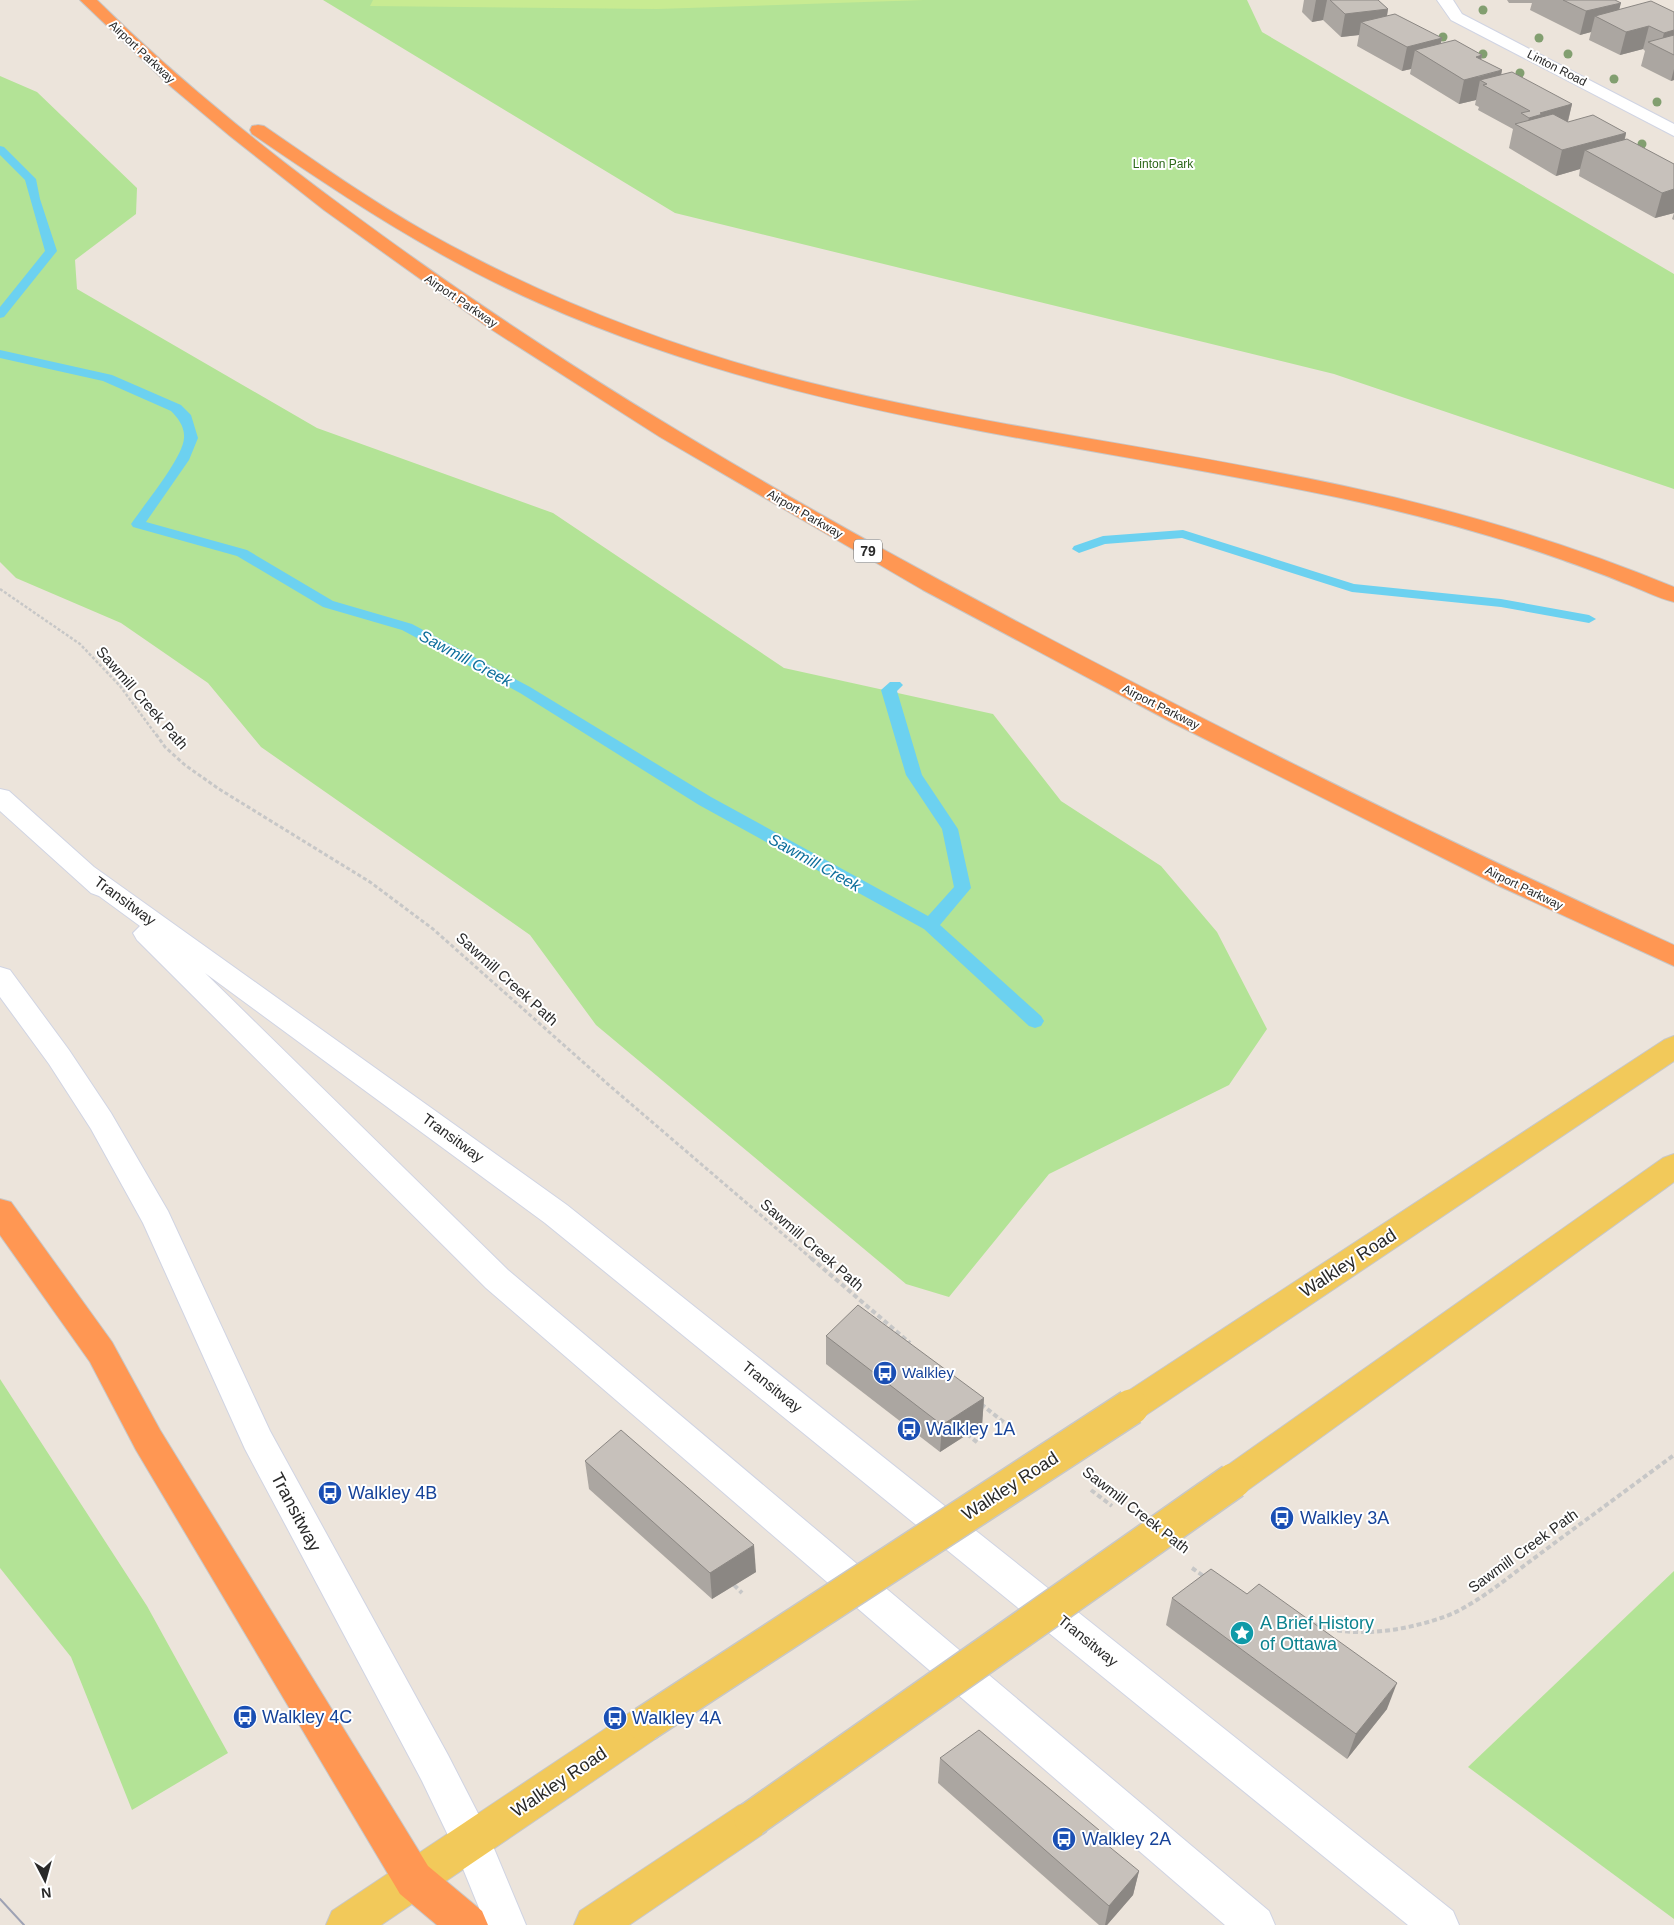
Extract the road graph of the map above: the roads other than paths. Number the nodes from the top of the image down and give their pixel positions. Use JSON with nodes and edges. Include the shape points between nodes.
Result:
{"nodes":[{"id":1,"x":88,"y":0,"type":"edge"},
{"id":2,"x":1445,"y":0,"type":"edge"},
{"id":3,"x":128,"y":40,"type":"junction"},
{"id":4,"x":1674,"y":131,"type":"edge"},
{"id":5,"x":1674,"y":595,"type":"edge"},
{"id":6,"x":0,"y":797,"type":"edge"},
{"id":7,"x":87,"y":874,"type":"junction"},
{"id":8,"x":1674,"y":956,"type":"edge"},
{"id":9,"x":0,"y":977,"type":"edge"},
{"id":10,"x":1674,"y":1047,"type":"edge"},
{"id":11,"x":1674,"y":1166,"type":"edge"},
{"id":12,"x":0,"y":1211,"type":"edge"},
{"id":13,"x":471,"y":1841,"type":"junction"},
{"id":14,"x":414,"y":1880,"type":"junction"},
{"id":15,"x":346,"y":1925,"type":"edge"},
{"id":16,"x":468,"y":1925,"type":"edge"},
{"id":17,"x":506,"y":1925,"type":"edge"},
{"id":18,"x":594,"y":1925,"type":"edge"},
{"id":19,"x":1255,"y":1925,"type":"edge"},
{"id":20,"x":1438,"y":1925,"type":"edge"}],
"edges":[{"from":1,"to":3,"type":"highway","name":"Airport Parkway","number":"79"},
{"from":2,"to":4,"type":"street","name":"Linton Road","via":[[1456,17]]},
{"from":3,"to":5,"type":"highway","via":[[422,238],[499,278],[586,316],[668,346],[765,378],[900,410],[1331,490],[1408,508],[1530,541]]},
{"from":3,"to":8,"type":"highway","name":"Airport Parkway","number":"79","via":[[283,171],[372,238],[544,356],[711,460],[885,561],[1150,701],[1540,897]]},
{"from":6,"to":7,"type":"street","name":"Transitway"},
{"from":7,"to":19,"type":"street","name":"Transitway","via":[[497,1279]]},
{"from":7,"to":20,"type":"street","name":"Transitway","via":[[556,1214]]},
{"from":9,"to":13,"type":"street","name":"Transitway","via":[[102,1121],[157,1220],[257,1440],[435,1768]]},
{"from":10,"to":13,"type":"main road","name":"Walkley Road","bridge":true},
{"from":11,"to":18,"type":"main road","bridge":true,"via":[[1233,1481]]},
{"from":12,"to":14,"type":"highway","via":[[101,1352],[153,1449]]},
{"from":13,"to":14,"type":"main road","name":"Walkley Road"},
{"from":13,"to":17,"type":"street","name":"Transitway"},
{"from":14,"to":15,"type":"main road","name":"Walkley Road"},
{"from":14,"to":16,"type":"highway"}]}
